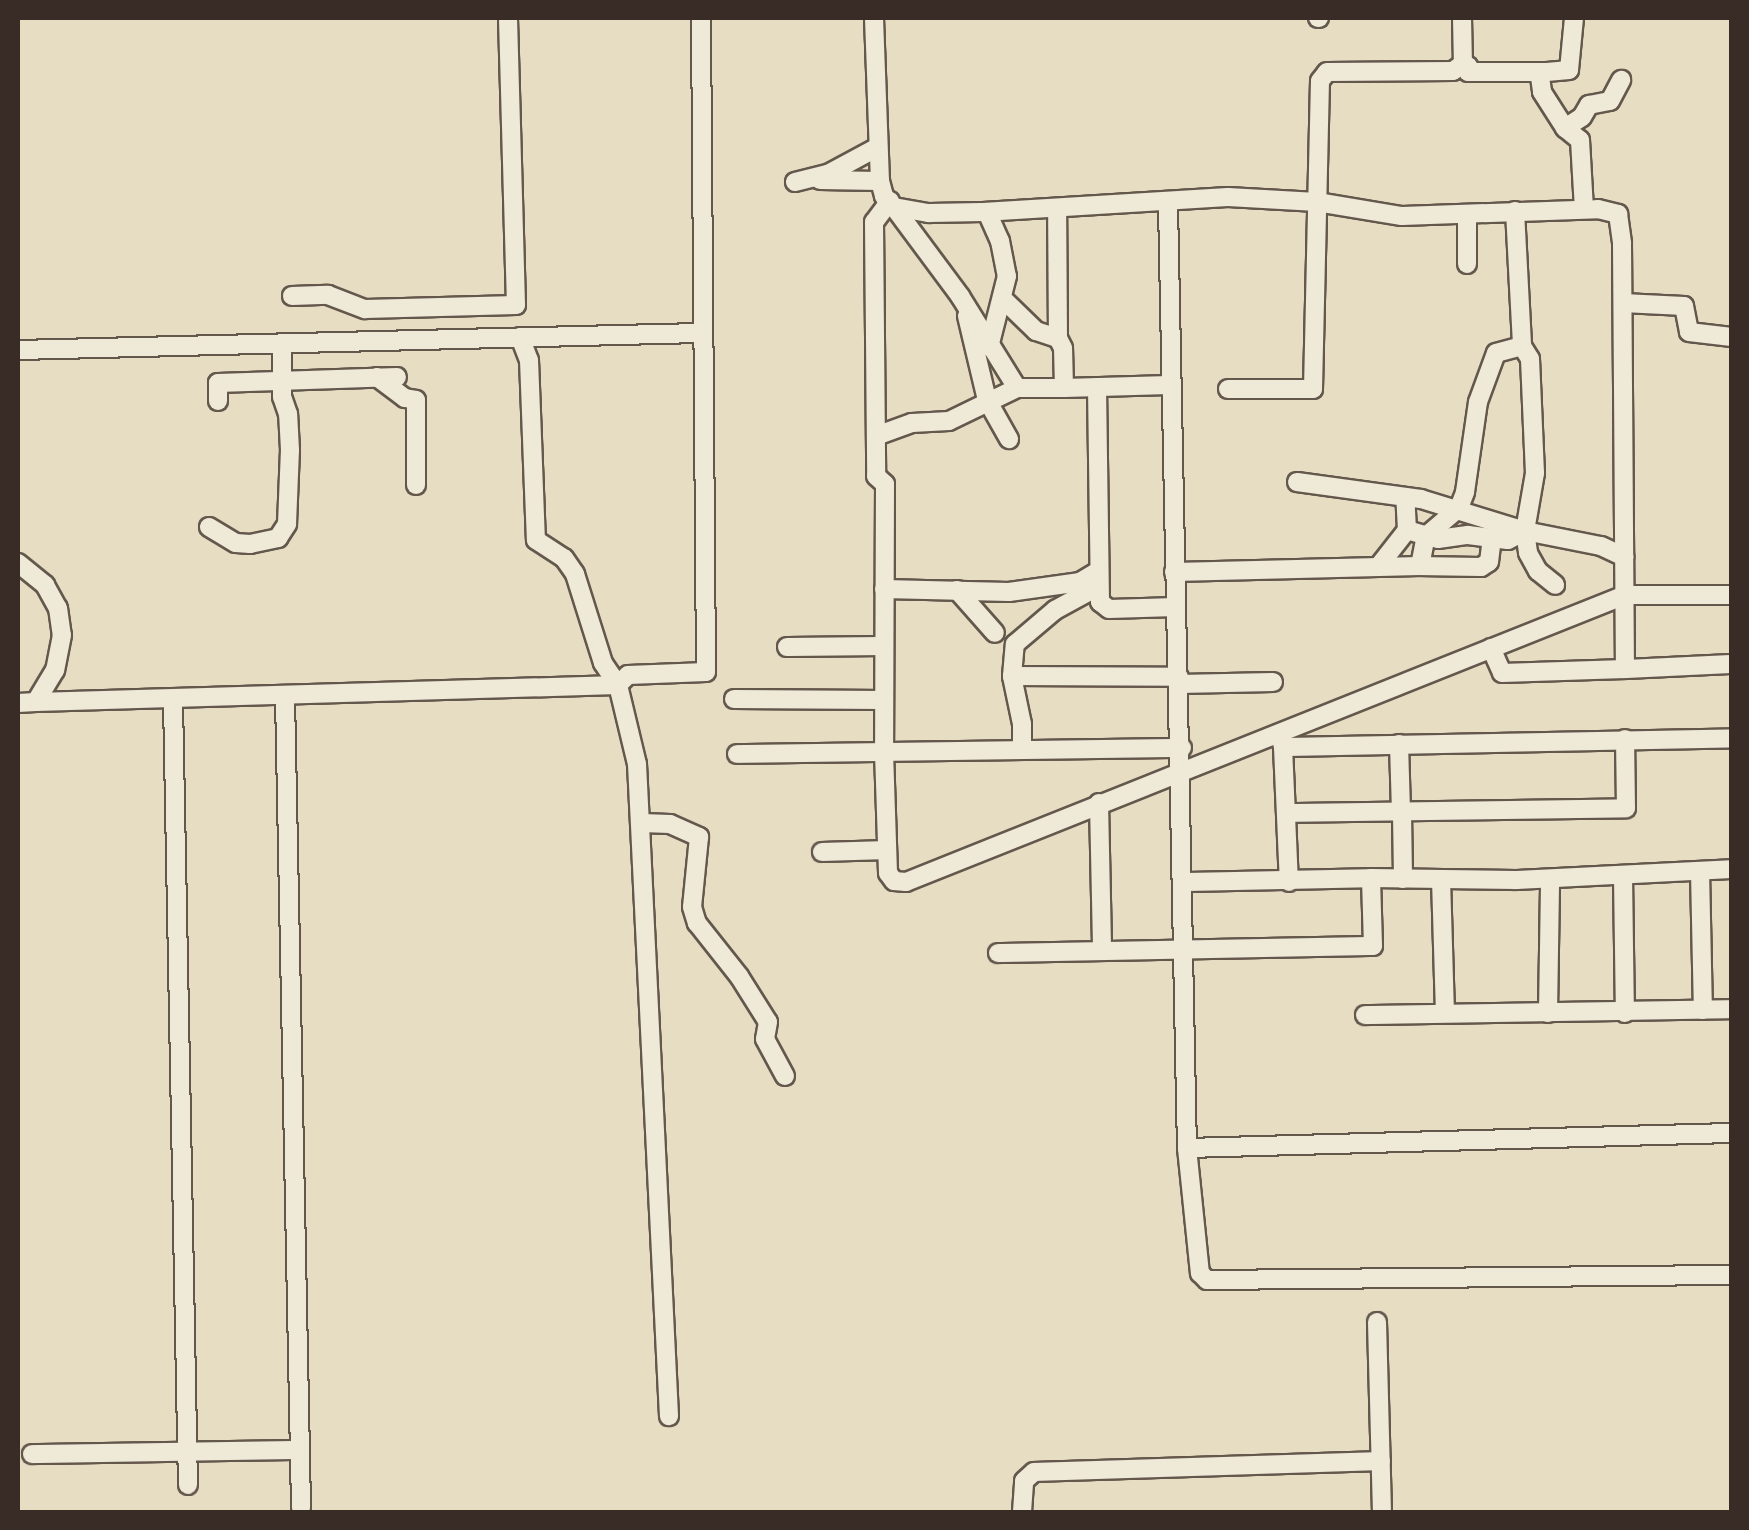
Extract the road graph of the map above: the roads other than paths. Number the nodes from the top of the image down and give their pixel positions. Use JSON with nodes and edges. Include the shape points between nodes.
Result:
{"nodes":[{"id":1,"x":508,"y":18,"type":"edge"},
{"id":2,"x":700,"y":18,"type":"edge"},
{"id":3,"x":874,"y":18,"type":"edge"},
{"id":4,"x":1462,"y":18,"type":"edge"},
{"id":5,"x":1574,"y":18,"type":"edge"},
{"id":6,"x":1463,"y":66,"type":"junction"},
{"id":7,"x":1544,"y":72,"type":"junction"},
{"id":8,"x":1621,"y":80,"type":"dead end"},
{"id":9,"x":1566,"y":128,"type":"junction"},
{"id":10,"x":878,"y":147,"type":"junction"},
{"id":11,"x":880,"y":181,"type":"junction"},
{"id":12,"x":892,"y":204,"type":"junction"},
{"id":13,"x":1168,"y":204,"type":"junction"},
{"id":14,"x":1057,"y":208,"type":"junction"},
{"id":15,"x":1584,"y":209,"type":"junction"},
{"id":16,"x":1514,"y":210,"type":"junction"},
{"id":17,"x":1316,"y":211,"type":"junction"},
{"id":18,"x":987,"y":212,"type":"junction"},
{"id":19,"x":1467,"y":214,"type":"junction"},
{"id":20,"x":909,"y":229,"type":"junction"},
{"id":21,"x":875,"y":242,"type":"junction"},
{"id":22,"x":1467,"y":264,"type":"dead end"},
{"id":23,"x":292,"y":296,"type":"dead end"},
{"id":24,"x":1003,"y":299,"type":"junction"},
{"id":25,"x":1623,"y":303,"type":"junction"},
{"id":26,"x":966,"y":305,"type":"junction"},
{"id":27,"x":700,"y":333,"type":"junction"},
{"id":28,"x":520,"y":337,"type":"junction"},
{"id":29,"x":1732,"y":337,"type":"edge"},
{"id":30,"x":1058,"y":338,"type":"junction"},
{"id":31,"x":282,"y":343,"type":"junction"},
{"id":32,"x":1522,"y":346,"type":"junction"},
{"id":33,"x":990,"y":347,"type":"junction"},
{"id":34,"x":18,"y":350,"type":"edge"},
{"id":35,"x":397,"y":377,"type":"dead end"},
{"id":36,"x":378,"y":378,"type":"junction"},
{"id":37,"x":282,"y":379,"type":"junction"},
{"id":38,"x":1169,"y":385,"type":"junction"},
{"id":39,"x":1097,"y":387,"type":"junction"},
{"id":40,"x":1017,"y":388,"type":"junction"},
{"id":41,"x":1064,"y":388,"type":"junction"},
{"id":42,"x":1228,"y":390,"type":"dead end"},
{"id":43,"x":987,"y":400,"type":"junction"},
{"id":44,"x":218,"y":401,"type":"dead end"},
{"id":45,"x":876,"y":436,"type":"junction"},
{"id":46,"x":1009,"y":438,"type":"dead end"},
{"id":47,"x":1297,"y":482,"type":"dead end"},
{"id":48,"x":416,"y":484,"type":"dead end"},
{"id":49,"x":1405,"y":496,"type":"junction"},
{"id":50,"x":1458,"y":508,"type":"junction"},
{"id":51,"x":209,"y":527,"type":"dead end"},
{"id":52,"x":1407,"y":530,"type":"junction"},
{"id":53,"x":1525,"y":532,"type":"junction"},
{"id":54,"x":1426,"y":536,"type":"junction"},
{"id":55,"x":1492,"y":538,"type":"junction"},
{"id":56,"x":1625,"y":556,"type":"junction"},
{"id":57,"x":18,"y":563,"type":"edge"},
{"id":58,"x":1417,"y":566,"type":"junction"},
{"id":59,"x":1378,"y":567,"type":"junction"},
{"id":60,"x":1174,"y":572,"type":"junction"},
{"id":61,"x":1098,"y":578,"type":"junction"},
{"id":62,"x":1555,"y":585,"type":"dead end"},
{"id":63,"x":884,"y":589,"type":"junction"},
{"id":64,"x":958,"y":590,"type":"junction"},
{"id":65,"x":1732,"y":594,"type":"edge"},
{"id":66,"x":1625,"y":596,"type":"junction"},
{"id":67,"x":1176,"y":607,"type":"junction"},
{"id":68,"x":995,"y":632,"type":"dead end"},
{"id":69,"x":788,"y":646,"type":"dead end"},
{"id":70,"x":884,"y":646,"type":"junction"},
{"id":71,"x":1491,"y":648,"type":"junction"},
{"id":72,"x":1732,"y":664,"type":"edge"},
{"id":73,"x":1625,"y":669,"type":"junction"},
{"id":74,"x":1012,"y":676,"type":"junction"},
{"id":75,"x":1179,"y":681,"type":"junction"},
{"id":76,"x":1273,"y":682,"type":"dead end"},
{"id":77,"x":618,"y":685,"type":"junction"},
{"id":78,"x":285,"y":696,"type":"junction"},
{"id":79,"x":734,"y":699,"type":"dead end"},
{"id":80,"x":172,"y":700,"type":"junction"},
{"id":81,"x":884,"y":700,"type":"junction"},
{"id":82,"x":27,"y":702,"type":"edge"},
{"id":83,"x":1732,"y":738,"type":"edge"},
{"id":84,"x":1626,"y":739,"type":"junction"},
{"id":85,"x":1281,"y":740,"type":"junction"},
{"id":86,"x":1398,"y":744,"type":"junction"},
{"id":87,"x":1182,"y":748,"type":"junction"},
{"id":88,"x":1022,"y":750,"type":"junction"},
{"id":89,"x":884,"y":752,"type":"junction"},
{"id":90,"x":737,"y":754,"type":"dead end"},
{"id":91,"x":1182,"y":771,"type":"junction"},
{"id":92,"x":1099,"y":803,"type":"junction"},
{"id":93,"x":1401,"y":812,"type":"junction"},
{"id":94,"x":1287,"y":813,"type":"junction"},
{"id":95,"x":642,"y":823,"type":"junction"},
{"id":96,"x":887,"y":850,"type":"junction"},
{"id":97,"x":822,"y":852,"type":"dead end"},
{"id":98,"x":1732,"y":869,"type":"edge"},
{"id":99,"x":1700,"y":871,"type":"junction"},
{"id":100,"x":1623,"y":876,"type":"junction"},
{"id":101,"x":1371,"y":878,"type":"junction"},
{"id":102,"x":1403,"y":878,"type":"junction"},
{"id":103,"x":1550,"y":878,"type":"junction"},
{"id":104,"x":1441,"y":879,"type":"junction"},
{"id":105,"x":1184,"y":882,"type":"junction"},
{"id":106,"x":1289,"y":882,"type":"junction"},
{"id":107,"x":1102,"y":948,"type":"junction"},
{"id":108,"x":1184,"y":948,"type":"junction"},
{"id":109,"x":998,"y":953,"type":"dead end"},
{"id":110,"x":1732,"y":1008,"type":"edge"},
{"id":111,"x":1703,"y":1010,"type":"junction"},
{"id":112,"x":1548,"y":1013,"type":"junction"},
{"id":113,"x":1445,"y":1014,"type":"junction"},
{"id":114,"x":1625,"y":1014,"type":"junction"},
{"id":115,"x":1365,"y":1015,"type":"dead end"},
{"id":116,"x":786,"y":1076,"type":"dead end"},
{"id":117,"x":1732,"y":1133,"type":"edge"},
{"id":118,"x":1187,"y":1148,"type":"junction"},
{"id":119,"x":1732,"y":1275,"type":"edge"},
{"id":120,"x":1376,"y":1322,"type":"dead end"},
{"id":121,"x":668,"y":1416,"type":"dead end"},
{"id":122,"x":300,"y":1450,"type":"junction"},
{"id":123,"x":188,"y":1452,"type":"junction"},
{"id":124,"x":32,"y":1454,"type":"dead end"},
{"id":125,"x":1381,"y":1460,"type":"junction"},
{"id":126,"x":188,"y":1485,"type":"dead end"},
{"id":127,"x":301,"y":1508,"type":"dead end"},
{"id":128,"x":1022,"y":1512,"type":"edge"},
{"id":129,"x":1382,"y":1512,"type":"edge"}],
"edges":[{"from":1,"to":23,"type":"street","via":[[516,305],[366,308],[328,295]]},
{"from":2,"to":27,"type":"street"},
{"from":3,"to":10,"type":"street"},
{"from":4,"to":6,"type":"street"},
{"from":5,"to":7,"type":"street","via":[[1570,70]]},
{"from":6,"to":7,"type":"street","via":[[1468,72]]},
{"from":6,"to":17,"type":"street","via":[[1326,72],[1320,81]]},
{"from":7,"to":9,"type":"street","via":[[1542,92]]},
{"from":8,"to":9,"type":"street","via":[[1610,102],[1589,105]]},
{"from":9,"to":15,"type":"street","via":[[1580,140]]},
{"from":10,"to":11,"type":"street"},
{"from":10,"to":11,"type":"street","via":[[800,181]]},
{"from":11,"to":12,"type":"street"},
{"from":12,"to":18,"type":"street","via":[[929,213]]},
{"from":12,"to":20,"type":"street"},
{"from":12,"to":21,"type":"street","via":[[874,222]]},
{"from":13,"to":14,"type":"street"},
{"from":13,"to":17,"type":"street","via":[[1294,200]]},
{"from":13,"to":38,"type":"street"},
{"from":14,"to":18,"type":"street"},
{"from":14,"to":30,"type":"street"},
{"from":15,"to":16,"type":"street"},
{"from":15,"to":25,"type":"street","via":[[1612,210],[1622,221]]},
{"from":16,"to":19,"type":"street"},
{"from":16,"to":32,"type":"street"},
{"from":17,"to":19,"type":"street"},
{"from":17,"to":42,"type":"street","via":[[1313,390]]},
{"from":18,"to":24,"type":"street","via":[[1007,276]]},
{"from":19,"to":22,"type":"street"},
{"from":20,"to":21,"type":"street"},
{"from":20,"to":26,"type":"street"},
{"from":21,"to":45,"type":"street"},
{"from":24,"to":30,"type":"street","via":[[1036,331]]},
{"from":24,"to":33,"type":"street"},
{"from":25,"to":29,"type":"street","via":[[1684,306],[1689,332]]},
{"from":25,"to":56,"type":"street"},
{"from":26,"to":33,"type":"street"},
{"from":26,"to":43,"type":"street"},
{"from":27,"to":28,"type":"street"},
{"from":27,"to":77,"type":"street","via":[[706,672],[628,674]]},
{"from":28,"to":31,"type":"street"},
{"from":28,"to":77,"type":"street","via":[[529,360],[536,540],[576,574],[603,664]]},
{"from":30,"to":41,"type":"street"},
{"from":31,"to":34,"type":"street"},
{"from":31,"to":37,"type":"street"},
{"from":32,"to":50,"type":"street","via":[[1496,352],[1478,402]]},
{"from":32,"to":53,"type":"street","via":[[1530,359],[1535,473]]},
{"from":33,"to":40,"type":"street"},
{"from":35,"to":36,"type":"street"},
{"from":36,"to":37,"type":"street"},
{"from":36,"to":48,"type":"street","via":[[416,400]]},
{"from":37,"to":44,"type":"street","via":[[218,383]]},
{"from":37,"to":51,"type":"street","via":[[290,450],[287,524],[278,538],[250,544]]},
{"from":38,"to":39,"type":"street"},
{"from":38,"to":60,"type":"street"},
{"from":39,"to":41,"type":"street"},
{"from":39,"to":61,"type":"street"},
{"from":40,"to":41,"type":"street"},
{"from":40,"to":43,"type":"street"},
{"from":43,"to":45,"type":"street","via":[[949,421],[912,422]]},
{"from":43,"to":46,"type":"street"},
{"from":45,"to":63,"type":"street","via":[[876,476],[885,484]]},
{"from":47,"to":49,"type":"street"},
{"from":49,"to":50,"type":"street"},
{"from":49,"to":52,"type":"street"},
{"from":50,"to":53,"type":"street"},
{"from":50,"to":54,"type":"street"},
{"from":52,"to":54,"type":"street"},
{"from":52,"to":59,"type":"street"},
{"from":53,"to":55,"type":"street"},
{"from":53,"to":56,"type":"street"},
{"from":53,"to":62,"type":"street","via":[[1538,571]]},
{"from":54,"to":55,"type":"street"},
{"from":54,"to":58,"type":"street"},
{"from":55,"to":58,"type":"street","via":[[1481,568]]},
{"from":56,"to":66,"type":"street"},
{"from":57,"to":82,"type":"street","via":[[46,584],[62,636],[56,670]]},
{"from":58,"to":59,"type":"street"},
{"from":59,"to":60,"type":"street"},
{"from":60,"to":67,"type":"street"},
{"from":61,"to":64,"type":"street","via":[[1009,592]]},
{"from":61,"to":67,"type":"street","via":[[1104,608]]},
{"from":61,"to":74,"type":"street","via":[[1015,644]]},
{"from":63,"to":64,"type":"street"},
{"from":63,"to":70,"type":"street"},
{"from":64,"to":68,"type":"street"},
{"from":65,"to":66,"type":"street"},
{"from":66,"to":71,"type":"street"},
{"from":66,"to":73,"type":"street"},
{"from":67,"to":75,"type":"street"},
{"from":69,"to":70,"type":"street"},
{"from":70,"to":81,"type":"street"},
{"from":71,"to":73,"type":"street","via":[[1502,673]]},
{"from":71,"to":85,"type":"street"},
{"from":72,"to":73,"type":"street"},
{"from":74,"to":75,"type":"street"},
{"from":74,"to":88,"type":"street"},
{"from":75,"to":76,"type":"street"},
{"from":75,"to":87,"type":"street"},
{"from":77,"to":78,"type":"street"},
{"from":77,"to":95,"type":"street","via":[[637,764]]},
{"from":78,"to":80,"type":"street"},
{"from":78,"to":122,"type":"street"},
{"from":79,"to":81,"type":"street"},
{"from":80,"to":82,"type":"street"},
{"from":80,"to":123,"type":"street"},
{"from":81,"to":89,"type":"street"},
{"from":83,"to":84,"type":"street"},
{"from":84,"to":86,"type":"street"},
{"from":84,"to":93,"type":"street","via":[[1626,808]]},
{"from":85,"to":86,"type":"street"},
{"from":85,"to":91,"type":"street"},
{"from":85,"to":94,"type":"street"},
{"from":86,"to":93,"type":"street"},
{"from":87,"to":88,"type":"street"},
{"from":87,"to":91,"type":"street"},
{"from":88,"to":89,"type":"street"},
{"from":89,"to":90,"type":"street"},
{"from":89,"to":96,"type":"street"},
{"from":91,"to":92,"type":"street"},
{"from":91,"to":105,"type":"street"},
{"from":92,"to":96,"type":"street","via":[[906,882],[894,882],[888,873]]},
{"from":92,"to":107,"type":"street"},
{"from":93,"to":94,"type":"street"},
{"from":93,"to":102,"type":"street"},
{"from":94,"to":106,"type":"street"},
{"from":95,"to":116,"type":"street","via":[[670,824],[699,837],[692,891],[696,923],[768,1022],[765,1039]]},
{"from":95,"to":121,"type":"street"},
{"from":96,"to":97,"type":"street"},
{"from":98,"to":99,"type":"street"},
{"from":99,"to":100,"type":"street"},
{"from":99,"to":111,"type":"street"},
{"from":100,"to":103,"type":"street"},
{"from":100,"to":114,"type":"street"},
{"from":101,"to":102,"type":"street"},
{"from":101,"to":106,"type":"street"},
{"from":101,"to":108,"type":"street","via":[[1373,946]]},
{"from":102,"to":104,"type":"street"},
{"from":103,"to":104,"type":"street"},
{"from":103,"to":112,"type":"street"},
{"from":104,"to":113,"type":"street"},
{"from":105,"to":106,"type":"street"},
{"from":105,"to":108,"type":"street"},
{"from":107,"to":108,"type":"street"},
{"from":107,"to":109,"type":"street"},
{"from":108,"to":118,"type":"street"},
{"from":110,"to":111,"type":"street"},
{"from":111,"to":114,"type":"street"},
{"from":112,"to":113,"type":"street"},
{"from":112,"to":114,"type":"street"},
{"from":113,"to":115,"type":"street"},
{"from":117,"to":118,"type":"street"},
{"from":118,"to":119,"type":"street","via":[[1197,1258],[1207,1280]]},
{"from":120,"to":125,"type":"street"},
{"from":122,"to":123,"type":"street"},
{"from":122,"to":127,"type":"street"},
{"from":123,"to":124,"type":"street"},
{"from":123,"to":126,"type":"street"},
{"from":125,"to":128,"type":"street","via":[[1034,1472],[1024,1482]]},
{"from":125,"to":129,"type":"street"}]}
